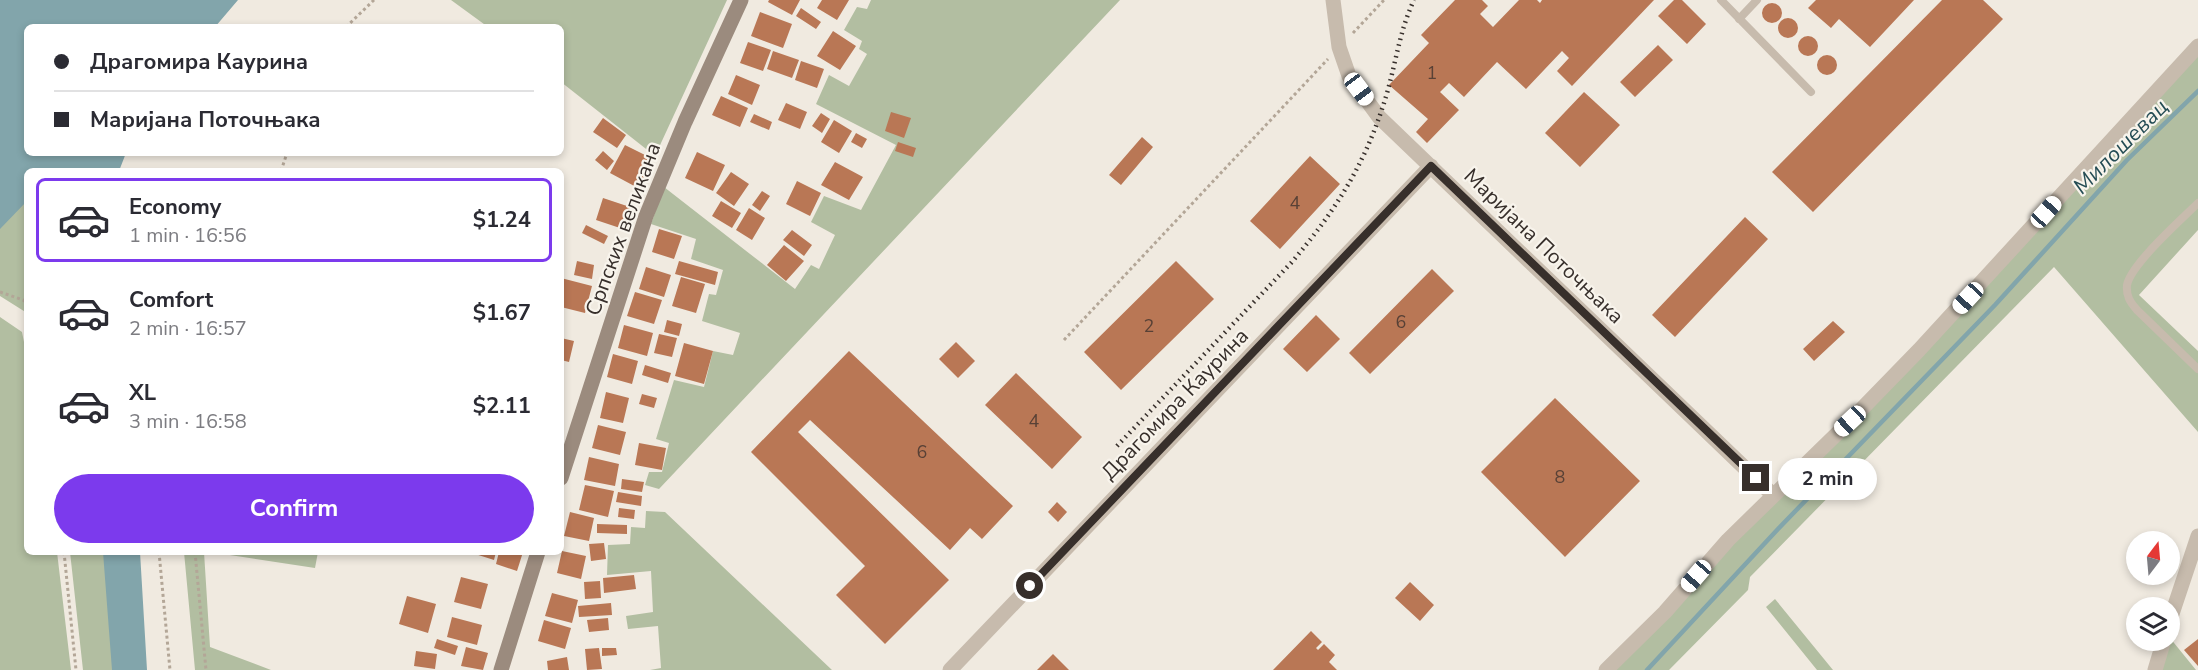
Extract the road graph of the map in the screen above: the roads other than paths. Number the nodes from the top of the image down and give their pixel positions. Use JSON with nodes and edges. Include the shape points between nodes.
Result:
{"nodes":[{"id":1,"x":741,"y":0,"type":"edge"},
{"id":2,"x":1333,"y":0,"type":"edge"},
{"id":3,"x":1721,"y":0,"type":"edge"},
{"id":4,"x":1757,"y":0,"type":"edge"},
{"id":5,"x":1739,"y":19,"type":"junction"},
{"id":6,"x":2198,"y":46,"type":"edge"},
{"id":7,"x":1811,"y":92,"type":"dead end"},
{"id":8,"x":1431,"y":166,"type":"junction"},
{"id":9,"x":2198,"y":203,"type":"edge"},
{"id":10,"x":2198,"y":369,"type":"edge"},
{"id":11,"x":565,"y":452,"type":"edge"},
{"id":12,"x":1773,"y":495,"type":"junction"},
{"id":13,"x":2198,"y":536,"type":"edge"},
{"id":14,"x":537,"y":555,"type":"edge"},
{"id":15,"x":2178,"y":597,"type":"edge"},
{"id":16,"x":2161,"y":651,"type":"edge"},
{"id":17,"x":501,"y":670,"type":"edge"},
{"id":18,"x":950,"y":670,"type":"edge"},
{"id":19,"x":1606,"y":670,"type":"edge"},
{"id":20,"x":2155,"y":670,"type":"edge"}],
"edges":[{"from":1,"to":11,"type":"main road","name":"Српских великана","via":[[646,216]]},
{"from":2,"to":8,"type":"street","name":"Маријана Поточњака","via":[[1339,47],[1349,76],[1379,117]]},
{"from":3,"to":5,"type":"lane"},
{"from":4,"to":5,"type":"lane"},
{"from":5,"to":7,"type":"lane"},
{"from":6,"to":12,"type":"street","via":[[1919,350]]},
{"from":8,"to":12,"type":"street","name":"Маријана Поточњака"},
{"from":8,"to":18,"type":"street","name":"Драгомира Каурина"},
{"from":9,"to":10,"type":"lane","via":[[2134,271],[2127,293],[2137,310]]},
{"from":12,"to":19,"type":"street"},
{"from":13,"to":15,"type":"street"},
{"from":14,"to":17,"type":"main road"},
{"from":16,"to":20,"type":"street"}]}
